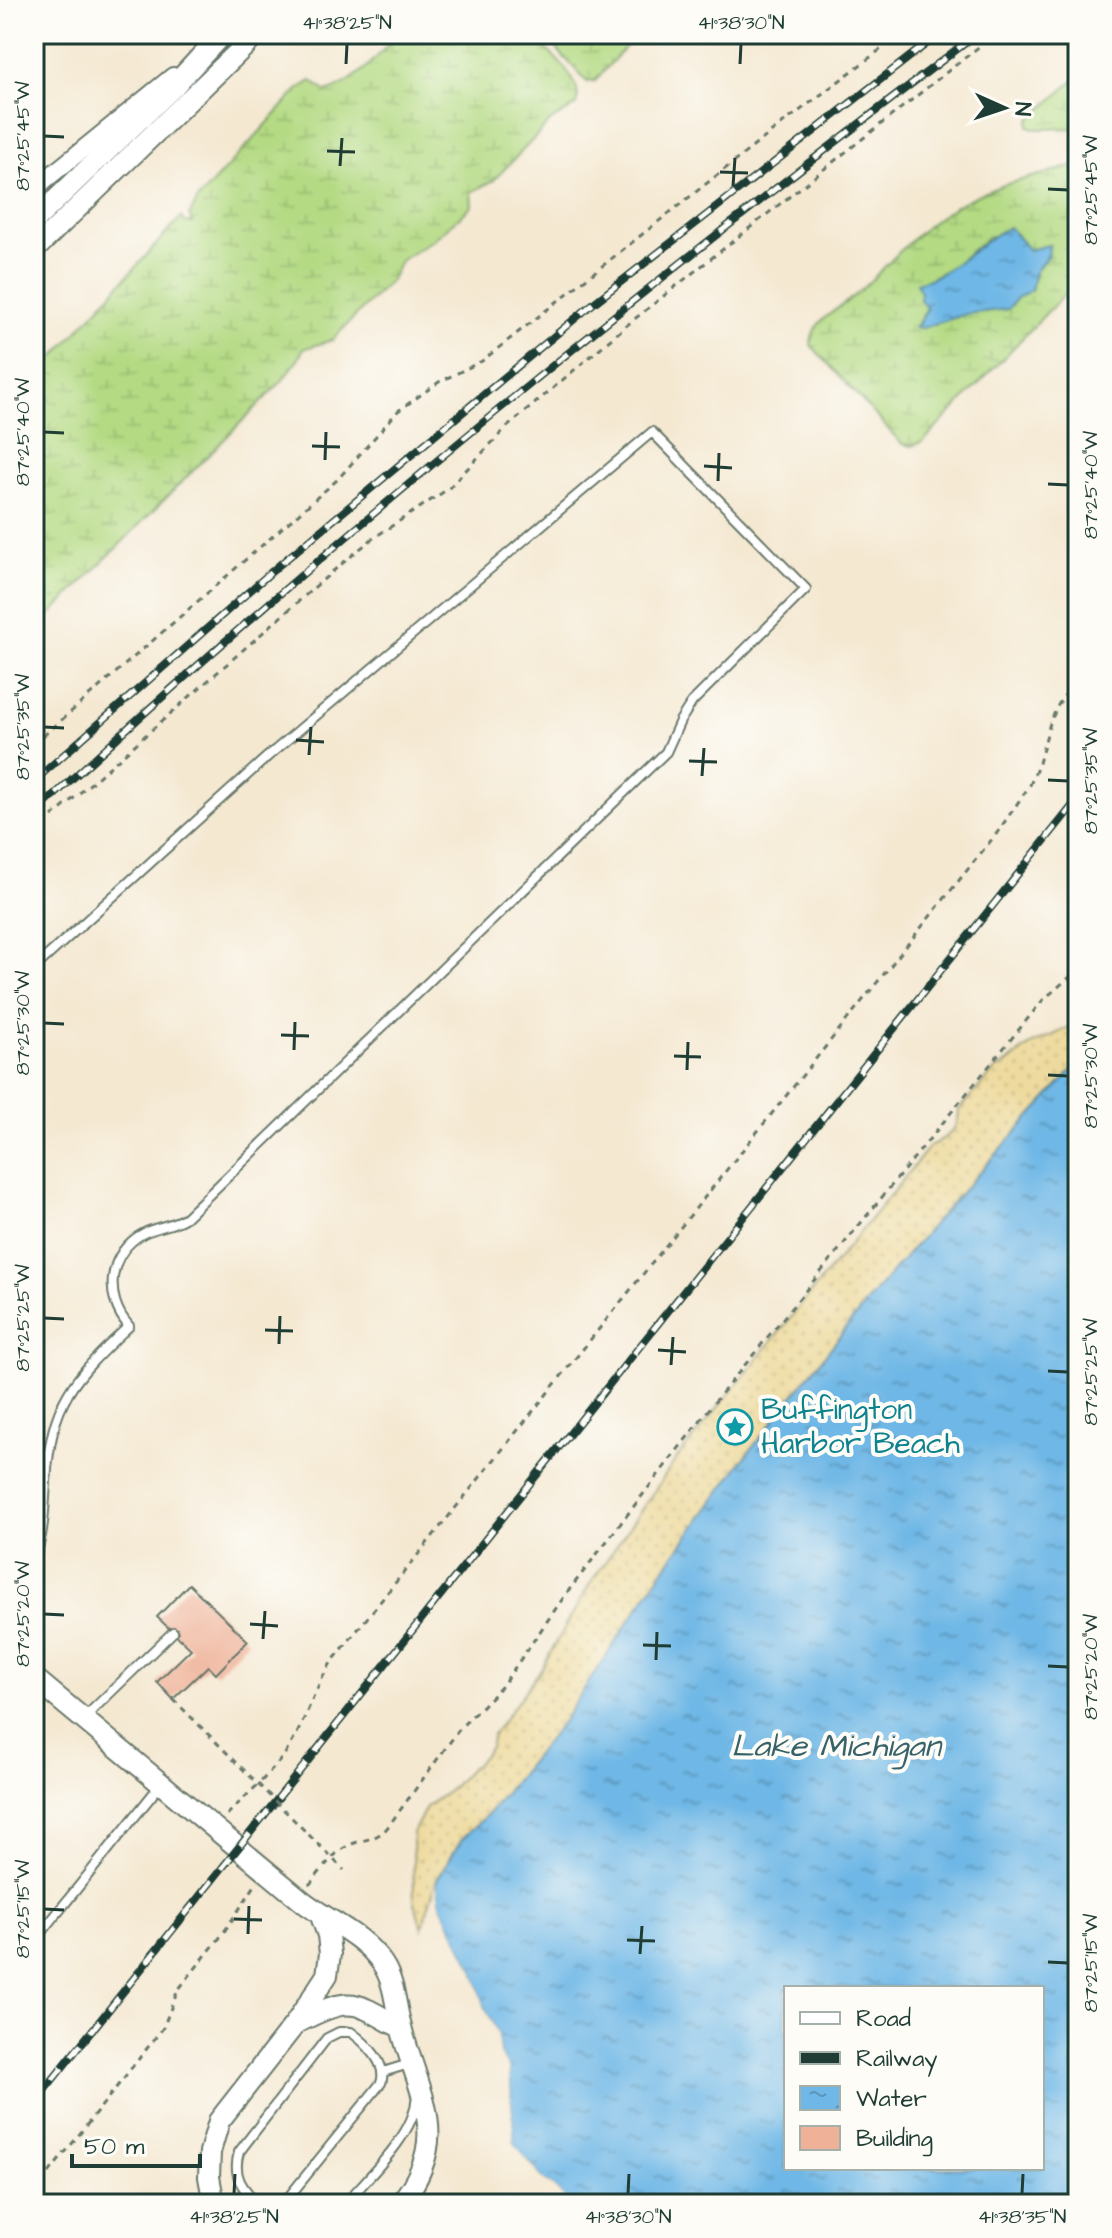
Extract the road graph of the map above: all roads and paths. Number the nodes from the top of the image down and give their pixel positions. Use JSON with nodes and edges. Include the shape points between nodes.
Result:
{"nodes":[{"id":1,"x":222,"y":34,"type":"edge"},
{"id":2,"x":257,"y":34,"type":"edge"},
{"id":3,"x":901,"y":34,"type":"edge"},
{"id":4,"x":995,"y":34,"type":"edge"},
{"id":5,"x":205,"y":50,"type":"junction"},
{"id":6,"x":34,"y":189,"type":"edge"},
{"id":7,"x":34,"y":221,"type":"edge"},
{"id":8,"x":34,"y":250,"type":"edge"},
{"id":9,"x":1078,"y":676,"type":"edge"},
{"id":10,"x":34,"y":744,"type":"edge"},
{"id":11,"x":34,"y":833,"type":"edge"},
{"id":12,"x":34,"y":968,"type":"edge"},
{"id":13,"x":1078,"y":970,"type":"edge"},
{"id":14,"x":34,"y":1561,"type":"edge"},
{"id":15,"x":173,"y":1632,"type":"dead end"},
{"id":16,"x":34,"y":1678,"type":"edge"},
{"id":17,"x":173,"y":1699,"type":"dead end"},
{"id":18,"x":83,"y":1719,"type":"junction"},
{"id":19,"x":161,"y":1783,"type":"junction"},
{"id":20,"x":213,"y":1829,"type":"junction"},
{"id":21,"x":344,"y":1870,"type":"dead end"},
{"id":22,"x":265,"y":1871,"type":"junction"},
{"id":23,"x":299,"y":1898,"type":"junction"},
{"id":24,"x":321,"y":1916,"type":"junction"},
{"id":25,"x":34,"y":1942,"type":"edge"},
{"id":26,"x":295,"y":2024,"type":"junction"},
{"id":27,"x":401,"y":2027,"type":"junction"},
{"id":28,"x":414,"y":2066,"type":"junction"},
{"id":29,"x":383,"y":2072,"type":"junction"},
{"id":30,"x":34,"y":2192,"type":"edge"},
{"id":31,"x":247,"y":2193,"type":"junction"},
{"id":32,"x":214,"y":2204,"type":"edge"},
{"id":33,"x":223,"y":2204,"type":"edge"},
{"id":34,"x":258,"y":2204,"type":"edge"},
{"id":35,"x":283,"y":2204,"type":"edge"},
{"id":36,"x":345,"y":2204,"type":"edge"},
{"id":37,"x":400,"y":2204,"type":"edge"}],
"edges":[{"from":1,"to":5,"type":"street"},
{"from":2,"to":8,"type":"street"},
{"from":3,"to":10,"type":"path","via":[[482,361],[398,411],[337,480]]},
{"from":4,"to":11,"type":"path","via":[[620,330],[506,428],[448,489],[332,572]]},
{"from":5,"to":6,"type":"street"},
{"from":5,"to":7,"type":"street"},
{"from":9,"to":20,"type":"path","via":[[1050,723],[1030,785],[997,833],[340,1651],[319,1681],[283,1757]]},
{"from":12,"to":14,"type":"lane","via":[[272,753],[652,432],[806,589],[692,702],[666,752],[202,1202],[179,1222],[149,1231],[128,1245],[115,1267],[112,1293],[129,1326],[81,1372],[59,1409],[48,1456],[43,1533]]},
{"from":13,"to":23,"type":"path","via":[[1043,1000],[789,1308],[566,1594],[502,1686],[461,1727],[387,1828],[370,1841],[341,1850]]},
{"from":15,"to":18,"type":"lane"},
{"from":16,"to":18,"type":"street"},
{"from":17,"to":21,"type":"path","bridge":true},
{"from":18,"to":19,"type":"street"},
{"from":19,"to":20,"type":"street"},
{"from":19,"to":25,"type":"lane"},
{"from":20,"to":22,"type":"street"},
{"from":22,"to":23,"type":"street"},
{"from":22,"to":30,"type":"path","via":[[178,1990],[163,2028]]},
{"from":23,"to":24,"type":"street"},
{"from":24,"to":26,"type":"street","via":[[330,1954],[327,1975]]},
{"from":24,"to":27,"type":"street","via":[[349,1932],[384,1964]]},
{"from":26,"to":27,"type":"street","via":[[327,2008],[351,2004]]},
{"from":26,"to":32,"type":"street","via":[[219,2121],[210,2152]]},
{"from":27,"to":28,"type":"street"},
{"from":28,"to":29,"type":"lane"},
{"from":28,"to":36,"type":"lane","via":[[412,2122]]},
{"from":28,"to":37,"type":"street","via":[[429,2127],[420,2177]]},
{"from":29,"to":31,"type":"lane","via":[[351,2032],[327,2038],[239,2152],[237,2177]]},
{"from":29,"to":35,"type":"lane","via":[[381,2083]]},
{"from":31,"to":33,"type":"lane"},
{"from":31,"to":34,"type":"lane"}]}
